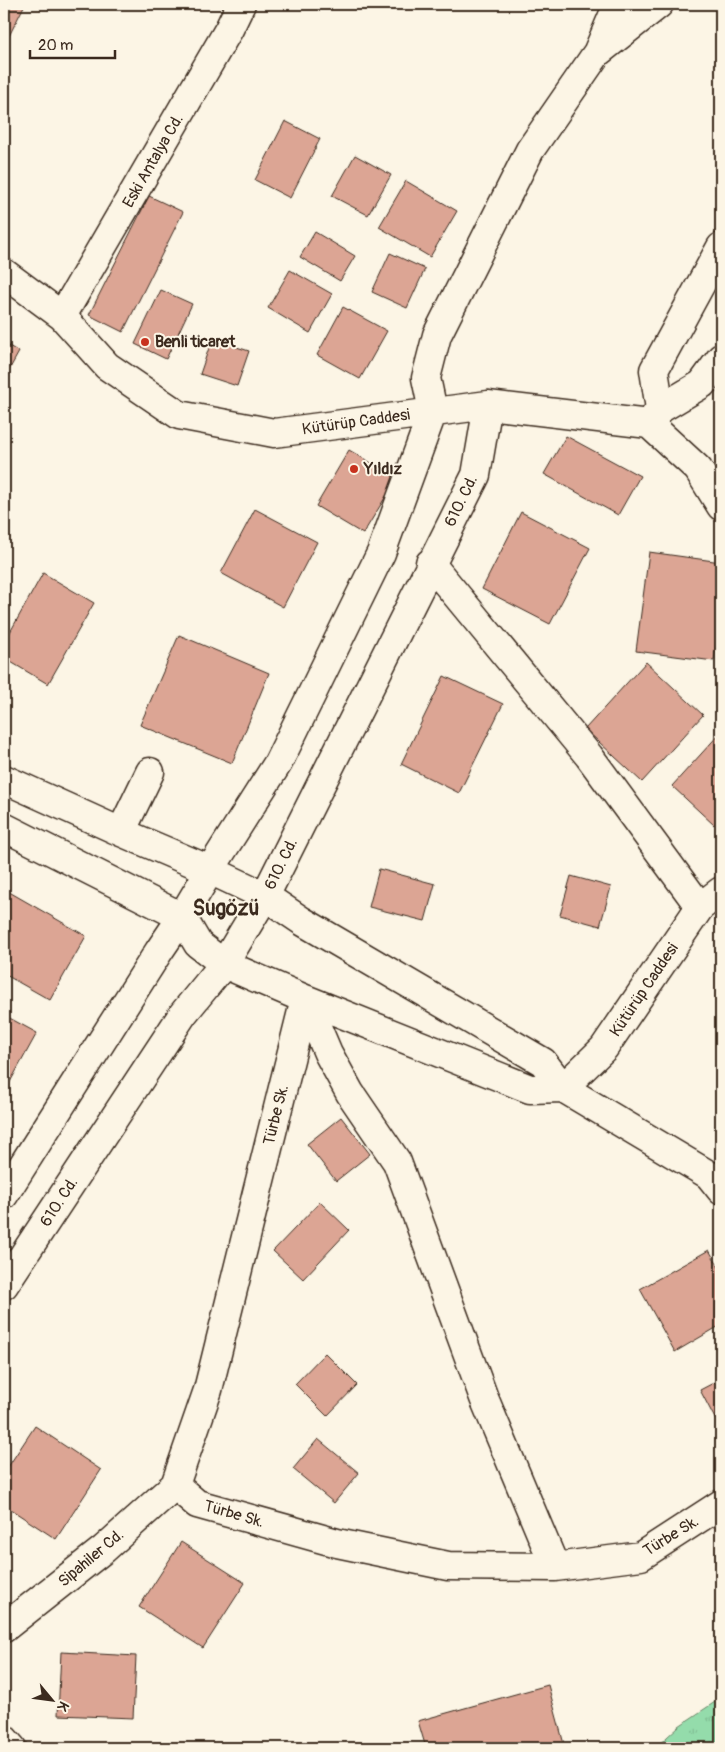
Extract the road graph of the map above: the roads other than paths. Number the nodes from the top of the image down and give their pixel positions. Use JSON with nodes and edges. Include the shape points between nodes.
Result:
{"nodes":[{"id":1,"x":241,"y":4,"type":"edge"},
{"id":2,"x":618,"y":4,"type":"edge"},
{"id":3,"x":659,"y":4,"type":"edge"},
{"id":4,"x":597,"y":53,"type":"junction"},
{"id":5,"x":721,"y":247,"type":"edge"},
{"id":6,"x":4,"y":273,"type":"edge"},
{"id":7,"x":62,"y":316,"type":"junction"},
{"id":8,"x":721,"y":358,"type":"edge"},
{"id":9,"x":488,"y":405,"type":"junction"},
{"id":10,"x":433,"y":411,"type":"junction"},
{"id":11,"x":654,"y":417,"type":"junction"},
{"id":12,"x":721,"y":506,"type":"edge"},
{"id":13,"x":430,"y":563,"type":"junction"},
{"id":14,"x":150,"y":772,"type":"dead end"},
{"id":15,"x":4,"y":779,"type":"edge"},
{"id":16,"x":4,"y":827,"type":"edge"},
{"id":17,"x":121,"y":832,"type":"junction"},
{"id":18,"x":210,"y":870,"type":"junction"},
{"id":19,"x":265,"y":896,"type":"junction"},
{"id":20,"x":711,"y":899,"type":"edge"},
{"id":21,"x":182,"y":917,"type":"junction"},
{"id":22,"x":224,"y":964,"type":"junction"},
{"id":23,"x":305,"y":999,"type":"junction"},
{"id":24,"x":563,"y":1088,"type":"junction"},
{"id":25,"x":721,"y":1190,"type":"edge"},
{"id":26,"x":4,"y":1195,"type":"edge"},
{"id":27,"x":4,"y":1285,"type":"edge"},
{"id":28,"x":176,"y":1485,"type":"junction"},
{"id":29,"x":721,"y":1504,"type":"edge"},
{"id":30,"x":555,"y":1567,"type":"junction"},
{"id":31,"x":4,"y":1628,"type":"edge"},
{"id":32,"x":4,"y":1739,"type":"edge"},
{"id":33,"x":12,"y":1748,"type":"edge"}],
"edges":[{"from":1,"to":7,"type":"street","name":"Eski Antalya Cd.","via":[[229,30]]},
{"from":2,"to":4,"type":"street"},
{"from":3,"to":4,"type":"street"},
{"from":4,"to":10,"type":"street","via":[[530,150],[437,334],[426,378]]},
{"from":5,"to":11,"type":"street","via":[[654,370]]},
{"from":6,"to":7,"type":"street","name":"Kütürüp Caddesi"},
{"from":7,"to":10,"type":"street","name":"Kütürüp Caddesi","via":[[107,366],[179,415],[274,433]]},
{"from":8,"to":11,"type":"street","via":[[702,384]]},
{"from":9,"to":10,"type":"street","name":"Kütürüp Caddesi"},
{"from":9,"to":11,"type":"street","name":"Kütürüp Caddesi"},
{"from":9,"to":13,"type":"street","name":"610. Cd.","via":[[476,475]]},
{"from":10,"to":18,"type":"street","via":[[376,562],[278,764]]},
{"from":11,"to":12,"type":"street","via":[[698,469]]},
{"from":13,"to":19,"type":"street","name":"610. Cd."},
{"from":13,"to":20,"type":"street","via":[[588,756]]},
{"from":14,"to":17,"type":"street"},
{"from":15,"to":17,"type":"street"},
{"from":16,"to":21,"type":"street"},
{"from":17,"to":18,"type":"street"},
{"from":18,"to":19,"type":"street"},
{"from":18,"to":21,"type":"street"},
{"from":19,"to":22,"type":"street","name":"610. Cd."},
{"from":19,"to":24,"type":"street","via":[[543,1062]]},
{"from":20,"to":24,"type":"street","name":"Kütürüp Caddesi","via":[[604,1048]]},
{"from":21,"to":22,"type":"street","via":[[198,944]]},
{"from":21,"to":26,"type":"street"},
{"from":22,"to":23,"type":"street"},
{"from":22,"to":27,"type":"street","name":"610. Cd.","via":[[183,1014]]},
{"from":23,"to":24,"type":"street","via":[[530,1089]]},
{"from":23,"to":28,"type":"street","name":"Türbe Sk.","via":[[208,1390]]},
{"from":23,"to":30,"type":"street","via":[[328,1053],[350,1093],[397,1162],[484,1398]]},
{"from":24,"to":25,"type":"street","via":[[709,1175]]},
{"from":28,"to":30,"type":"street","name":"Türbe Sk.","via":[[197,1504],[346,1545],[448,1566]]},
{"from":28,"to":31,"type":"street","name":"Sipahiler Cd.","via":[[104,1549]]},
{"from":29,"to":30,"type":"street","name":"Türbe Sk.","via":[[642,1556]]},
{"from":32,"to":33,"type":"street"}]}
